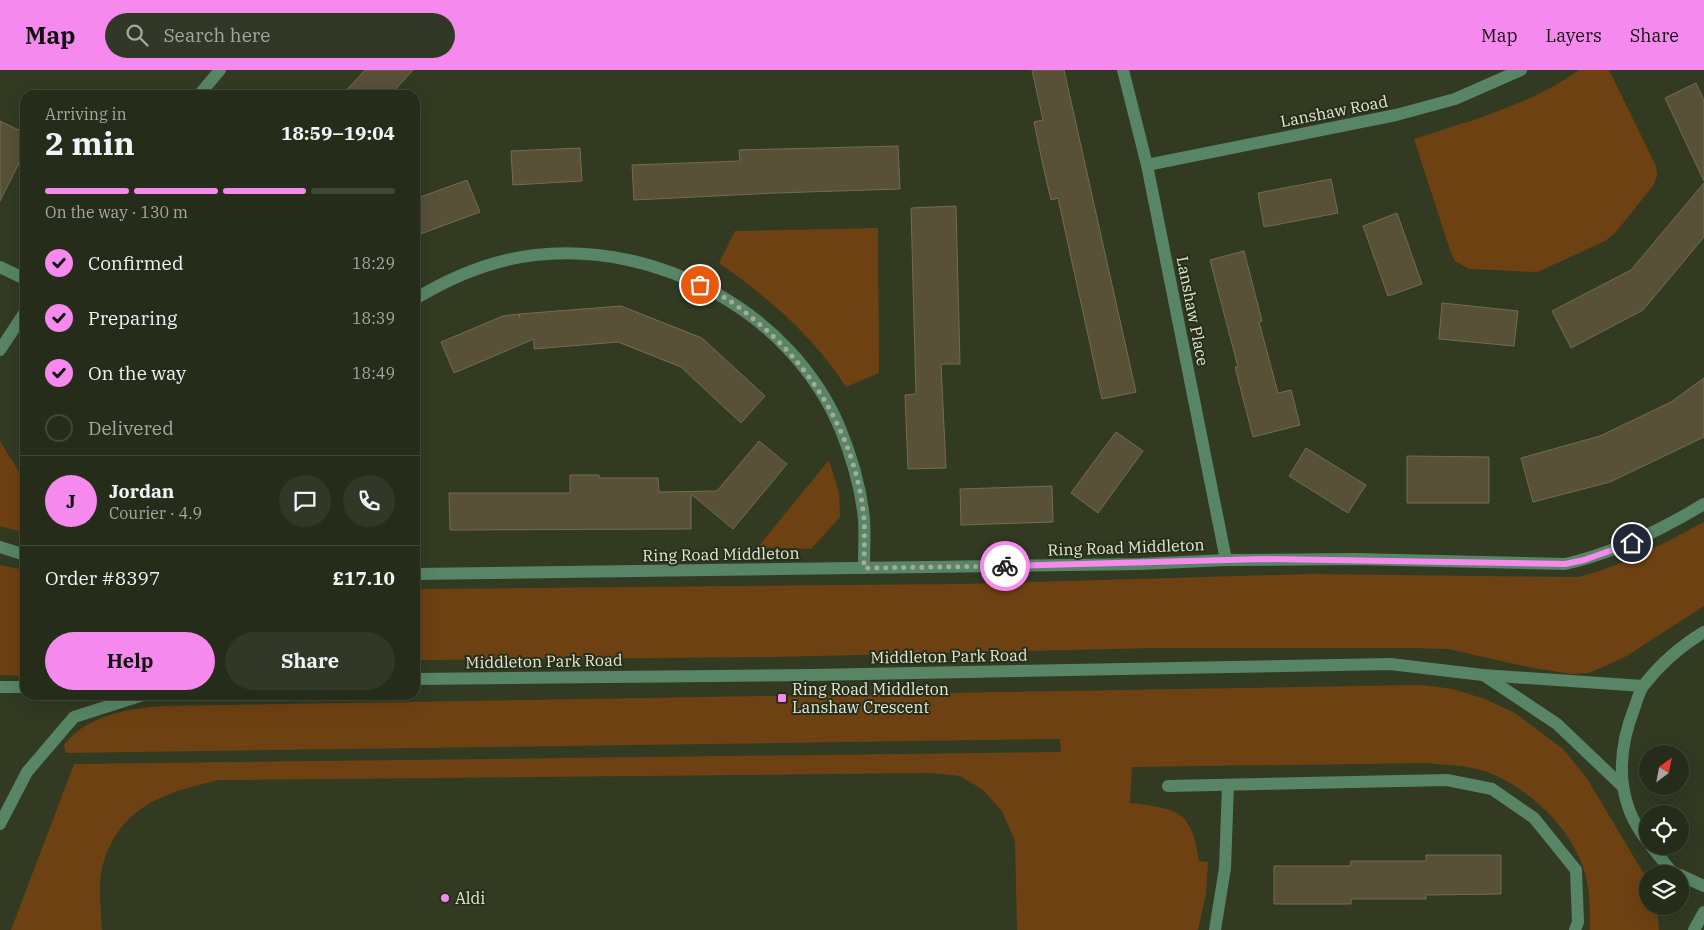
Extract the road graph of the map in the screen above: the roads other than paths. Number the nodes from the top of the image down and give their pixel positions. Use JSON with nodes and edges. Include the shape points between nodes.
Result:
{"nodes":[{"id":1,"x":220,"y":70,"type":"edge"},
{"id":2,"x":1123,"y":70,"type":"edge"},
{"id":3,"x":1521,"y":70,"type":"edge"},
{"id":4,"x":203,"y":90,"type":"edge"},
{"id":5,"x":1147,"y":165,"type":"junction"},
{"id":6,"x":0,"y":267,"type":"edge"},
{"id":7,"x":20,"y":277,"type":"edge"},
{"id":8,"x":420,"y":296,"type":"edge"},
{"id":9,"x":20,"y":320,"type":"edge"},
{"id":10,"x":0,"y":350,"type":"edge"},
{"id":11,"x":1704,"y":504,"type":"edge"},
{"id":12,"x":0,"y":547,"type":"edge"},
{"id":13,"x":20,"y":553,"type":"edge"},
{"id":14,"x":1226,"y":560,"type":"junction"},
{"id":15,"x":864,"y":568,"type":"junction"},
{"id":16,"x":420,"y":574,"type":"edge"},
{"id":17,"x":1704,"y":632,"type":"edge"},
{"id":18,"x":1483,"y":675,"type":"junction"},
{"id":19,"x":420,"y":679,"type":"edge"},
{"id":20,"x":1643,"y":686,"type":"junction"},
{"id":21,"x":0,"y":687,"type":"edge"},
{"id":22,"x":20,"y":687,"type":"edge"},
{"id":23,"x":127,"y":700,"type":"edge"},
{"id":24,"x":1228,"y":785,"type":"junction"},
{"id":25,"x":1168,"y":786,"type":"dead end"},
{"id":26,"x":1621,"y":786,"type":"junction"},
{"id":27,"x":0,"y":824,"type":"edge"},
{"id":28,"x":1639,"y":831,"type":"edge"},
{"id":29,"x":1658,"y":855,"type":"edge"},
{"id":30,"x":1666,"y":865,"type":"edge"},
{"id":31,"x":1689,"y":879,"type":"edge"},
{"id":32,"x":1704,"y":886,"type":"edge"},
{"id":33,"x":1704,"y":912,"type":"edge"},
{"id":34,"x":1577,"y":926,"type":"edge"},
{"id":35,"x":1215,"y":930,"type":"edge"},
{"id":36,"x":1694,"y":930,"type":"edge"}],
"edges":[{"from":1,"to":4,"type":"street"},
{"from":2,"to":5,"type":"street","name":"Lanshaw Place"},
{"from":3,"to":5,"type":"street","name":"Lanshaw Road","via":[[1455,99],[1396,115]]},
{"from":5,"to":14,"type":"street","name":"Lanshaw Place"},
{"from":6,"to":7,"type":"street"},
{"from":8,"to":15,"type":"street","via":[[445,281],[489,265],[553,254],[628,258],[716,291],[789,349],[814,381],[840,428],[864,518]]},
{"from":9,"to":10,"type":"street"},
{"from":11,"to":14,"type":"street","name":"Ring Road Middleton","via":[[1632,543],[1565,564],[1356,559]]},
{"from":12,"to":13,"type":"street"},
{"from":14,"to":15,"type":"street","name":"Ring Road Middleton"},
{"from":15,"to":16,"type":"street","name":"Ring Road Middleton"},
{"from":17,"to":20,"type":"street","name":"Middleton Park Road","via":[[1678,648]]},
{"from":18,"to":19,"type":"street","name":"Middleton Park Road","via":[[1390,664]]},
{"from":18,"to":20,"type":"street","name":"Middleton Park Road"},
{"from":18,"to":26,"type":"street","name":"Middleton Park Road","via":[[1557,724]]},
{"from":20,"to":26,"type":"street","name":"Middleton Park Road","via":[[1624,734]]},
{"from":21,"to":22,"type":"street"},
{"from":23,"to":27,"type":"street","via":[[74,717],[27,772]]},
{"from":24,"to":25,"type":"street"},
{"from":24,"to":34,"type":"street","via":[[1447,780],[1492,789],[1534,818],[1576,870]]},
{"from":24,"to":35,"type":"street","via":[[1225,868]]},
{"from":26,"to":28,"type":"street","name":"Middleton Park Road"},
{"from":29,"to":30,"type":"street"},
{"from":31,"to":32,"type":"street"},
{"from":33,"to":36,"type":"street"}]}
